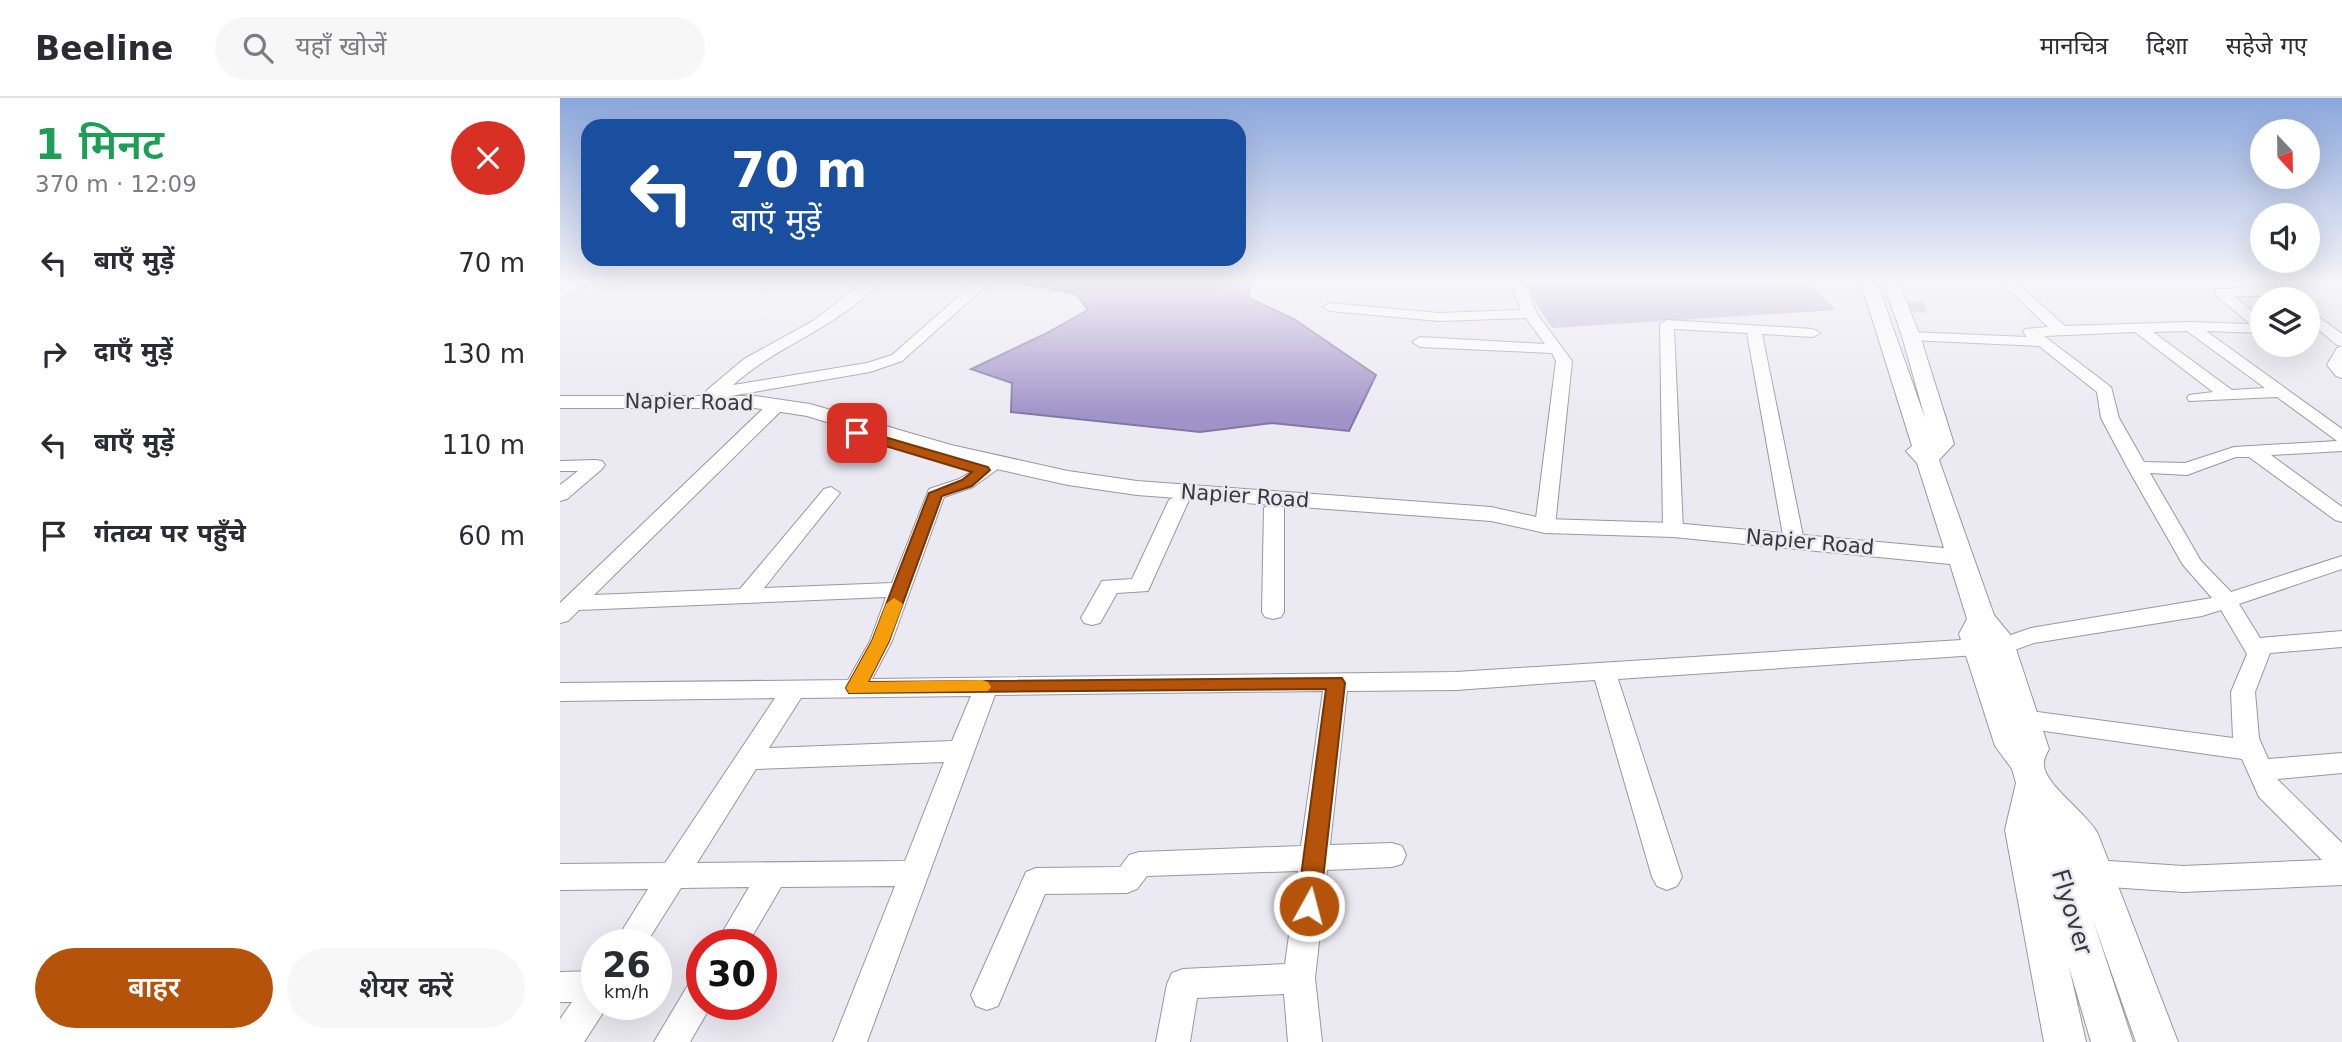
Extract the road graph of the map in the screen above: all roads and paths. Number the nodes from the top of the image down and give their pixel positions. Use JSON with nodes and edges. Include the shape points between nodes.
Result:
{"nodes":[{"id":1,"x":812,"y":327,"type":"edge"},
{"id":2,"x":932,"y":327,"type":"edge"},
{"id":3,"x":1539,"y":327,"type":"edge"},
{"id":4,"x":1667,"y":327,"type":"edge"},
{"id":5,"x":1720,"y":327,"type":"edge"},
{"id":6,"x":1866,"y":327,"type":"edge"},
{"id":7,"x":1883,"y":327,"type":"edge"},
{"id":8,"x":1908,"y":327,"type":"edge"},
{"id":9,"x":2057,"y":327,"type":"edge"},
{"id":10,"x":2163,"y":327,"type":"edge"},
{"id":11,"x":2191,"y":327,"type":"edge"},
{"id":12,"x":2228,"y":327,"type":"edge"},
{"id":13,"x":2324,"y":327,"type":"edge"},
{"id":14,"x":2138,"y":328,"type":"junction"},
{"id":15,"x":2250,"y":328,"type":"edge"},
{"id":16,"x":1754,"y":329,"type":"junction"},
{"id":17,"x":2060,"y":330,"type":"junction"},
{"id":18,"x":1813,"y":333,"type":"dead end"},
{"id":19,"x":1911,"y":336,"type":"junction"},
{"id":20,"x":1420,"y":342,"type":"dead end"},
{"id":21,"x":2044,"y":342,"type":"junction"},
{"id":22,"x":2342,"y":342,"type":"edge"},
{"id":23,"x":1557,"y":349,"type":"junction"},
{"id":24,"x":2342,"y":351,"type":"edge"},
{"id":25,"x":2342,"y":373,"type":"edge"},
{"id":26,"x":2280,"y":392,"type":"junction"},
{"id":27,"x":2229,"y":396,"type":"junction"},
{"id":28,"x":709,"y":397,"type":"junction"},
{"id":29,"x":2194,"y":398,"type":"dead end"},
{"id":30,"x":560,"y":402,"type":"edge"},
{"id":31,"x":560,"y":409,"type":"edge"},
{"id":32,"x":773,"y":409,"type":"junction"},
{"id":33,"x":2342,"y":437,"type":"edge"},
{"id":34,"x":2342,"y":446,"type":"edge"},
{"id":35,"x":2253,"y":451,"type":"junction"},
{"id":36,"x":1927,"y":459,"type":"junction"},
{"id":37,"x":560,"y":466,"type":"edge"},
{"id":38,"x":990,"y":466,"type":"junction"},
{"id":39,"x":2137,"y":467,"type":"junction"},
{"id":40,"x":831,"y":492,"type":"dead end"},
{"id":41,"x":560,"y":495,"type":"edge"},
{"id":42,"x":1179,"y":500,"type":"junction"},
{"id":43,"x":1274,"y":508,"type":"junction"},
{"id":44,"x":2342,"y":516,"type":"edge"},
{"id":45,"x":1545,"y":526,"type":"junction"},
{"id":46,"x":1673,"y":530,"type":"junction"},
{"id":47,"x":1794,"y":541,"type":"junction"},
{"id":48,"x":1949,"y":556,"type":"junction"},
{"id":49,"x":2342,"y":562,"type":"edge"},
{"id":50,"x":900,"y":590,"type":"junction"},
{"id":51,"x":747,"y":595,"type":"junction"},
{"id":52,"x":2227,"y":600,"type":"junction"},
{"id":53,"x":567,"y":609,"type":"edge"},
{"id":54,"x":1273,"y":612,"type":"dead end"},
{"id":55,"x":1092,"y":618,"type":"dead end"},
{"id":56,"x":1987,"y":638,"type":"junction"},
{"id":57,"x":2342,"y":639,"type":"edge"},
{"id":58,"x":2254,"y":646,"type":"junction"},
{"id":59,"x":1604,"y":672,"type":"junction"},
{"id":60,"x":1336,"y":683,"type":"junction"},
{"id":61,"x":2002,"y":686,"type":"junction"},
{"id":62,"x":986,"y":687,"type":"junction"},
{"id":63,"x":855,"y":688,"type":"junction"},
{"id":64,"x":794,"y":689,"type":"junction"},
{"id":65,"x":560,"y":692,"type":"edge"},
{"id":66,"x":2023,"y":719,"type":"junction"},
{"id":67,"x":961,"y":751,"type":"junction"},
{"id":68,"x":748,"y":759,"type":"junction"},
{"id":69,"x":2255,"y":760,"type":"junction"},
{"id":70,"x":2342,"y":763,"type":"edge"},
{"id":71,"x":2029,"y":773,"type":"junction"},
{"id":72,"x":1392,"y":855,"type":"dead end"},
{"id":73,"x":1315,"y":858,"type":"junction"},
{"id":74,"x":2341,"y":862,"type":"edge"},
{"id":75,"x":914,"y":873,"type":"junction"},
{"id":76,"x":2095,"y":873,"type":"junction"},
{"id":77,"x":773,"y":874,"type":"junction"},
{"id":78,"x":673,"y":875,"type":"junction"},
{"id":79,"x":560,"y":877,"type":"edge"},
{"id":80,"x":1667,"y":877,"type":"dead end"},
{"id":81,"x":638,"y":929,"type":"edge"},
{"id":82,"x":740,"y":929,"type":"edge"},
{"id":83,"x":1299,"y":978,"type":"junction"},
{"id":84,"x":581,"y":986,"type":"edge"},
{"id":85,"x":560,"y":987,"type":"edge"},
{"id":86,"x":988,"y":995,"type":"dead end"},
{"id":87,"x":581,"y":1017,"type":"edge"},
{"id":88,"x":686,"y":1017,"type":"edge"},
{"id":89,"x":564,"y":1042,"type":"edge"},
{"id":90,"x":671,"y":1042,"type":"edge"},
{"id":91,"x":850,"y":1042,"type":"edge"},
{"id":92,"x":1173,"y":1042,"type":"edge"},
{"id":93,"x":1306,"y":1042,"type":"edge"},
{"id":94,"x":2065,"y":1042,"type":"edge"},
{"id":95,"x":2112,"y":1042,"type":"edge"},
{"id":96,"x":2157,"y":1042,"type":"edge"}],
"edges":[{"from":1,"to":28,"type":"street","via":[[749,362]]},
{"from":2,"to":28,"type":"street","via":[[897,358],[870,367]]},
{"from":3,"to":23,"type":"street"},
{"from":4,"to":46,"type":"street"},
{"from":5,"to":16,"type":"street"},
{"from":6,"to":36,"type":"main road","via":[[1906,443]]},
{"from":7,"to":36,"type":"main road"},
{"from":8,"to":19,"type":"main road"},
{"from":9,"to":17,"type":"street"},
{"from":10,"to":14,"type":"street"},
{"from":11,"to":26,"type":"street"},
{"from":12,"to":15,"type":"street"},
{"from":13,"to":22,"type":"street"},
{"from":14,"to":17,"type":"street"},
{"from":14,"to":27,"type":"street"},
{"from":16,"to":18,"type":"street"},
{"from":16,"to":47,"type":"street"},
{"from":17,"to":21,"type":"street","via":[[2030,332]]},
{"from":19,"to":21,"type":"street"},
{"from":19,"to":36,"type":"main road","via":[[1943,444]]},
{"from":20,"to":23,"type":"street"},
{"from":21,"to":39,"type":"street","via":[[2105,390],[2110,418]]},
{"from":23,"to":45,"type":"street","via":[[1564,361]]},
{"from":24,"to":25,"type":"street","via":[[2335,365]]},
{"from":26,"to":27,"type":"street"},
{"from":26,"to":33,"type":"street"},
{"from":27,"to":29,"type":"street"},
{"from":28,"to":30,"type":"main road","name":"Napier Road"},
{"from":28,"to":32,"type":"main road","name":"Napier Road","via":[[755,402]]},
{"from":31,"to":32,"type":"main road"},
{"from":32,"to":38,"type":"main road"},
{"from":32,"to":53,"type":"street"},
{"from":34,"to":35,"type":"street"},
{"from":35,"to":39,"type":"street","via":[[2234,452],[2187,469]]},
{"from":35,"to":44,"type":"street"},
{"from":36,"to":48,"type":"main road"},
{"from":37,"to":41,"type":"street","via":[[596,466]]},
{"from":38,"to":42,"type":"main road","via":[[1065,486]]},
{"from":38,"to":45,"type":"main road","name":"Napier Road","via":[[1137,488],[1491,514]]},
{"from":38,"to":50,"type":"street","via":[[967,483],[936,493]]},
{"from":39,"to":52,"type":"street","via":[[2193,565]]},
{"from":40,"to":51,"type":"street"},
{"from":42,"to":43,"type":"main road"},
{"from":42,"to":55,"type":"street","via":[[1140,586],[1110,586]]},
{"from":43,"to":45,"type":"main road","via":[[1497,527]]},
{"from":43,"to":54,"type":"street"},
{"from":45,"to":46,"type":"main road","name":"Napier Road"},
{"from":46,"to":47,"type":"main road","name":"Napier Road"},
{"from":47,"to":48,"type":"main road","name":"Napier Road"},
{"from":48,"to":56,"type":"main road"},
{"from":49,"to":52,"type":"street"},
{"from":50,"to":51,"type":"street"},
{"from":50,"to":63,"type":"street","via":[[881,641]]},
{"from":51,"to":53,"type":"street"},
{"from":52,"to":56,"type":"street","via":[[2031,636]]},
{"from":52,"to":58,"type":"street"},
{"from":56,"to":59,"type":"street"},
{"from":56,"to":61,"type":"main road"},
{"from":57,"to":58,"type":"street"},
{"from":58,"to":69,"type":"street","via":[[2259,654],[2243,692],[2246,738]]},
{"from":59,"to":60,"type":"street"},
{"from":59,"to":80,"type":"street"},
{"from":60,"to":62,"type":"street"},
{"from":60,"to":73,"type":"street"},
{"from":61,"to":66,"type":"main road"},
{"from":61,"to":71,"type":"main road","via":[[2011,746]]},
{"from":62,"to":63,"type":"street"},
{"from":62,"to":67,"type":"street"},
{"from":63,"to":64,"type":"street"},
{"from":64,"to":65,"type":"street"},
{"from":64,"to":68,"type":"street"},
{"from":66,"to":69,"type":"street"},
{"from":66,"to":71,"type":"main road","via":[[2032,749]]},
{"from":67,"to":68,"type":"street"},
{"from":67,"to":75,"type":"street"},
{"from":68,"to":78,"type":"street"},
{"from":69,"to":70,"type":"street"},
{"from":69,"to":74,"type":"street","via":[[2268,789]]},
{"from":71,"to":76,"type":"main road","via":[[2081,834]]},
{"from":71,"to":94,"type":"main road","via":[[2022,830]]},
{"from":71,"to":95,"type":"main road","name":"Flyover"},
{"from":72,"to":73,"type":"street"},
{"from":73,"to":83,"type":"street"},
{"from":73,"to":86,"type":"street","via":[[1139,864],[1127,880],[1036,881]]},
{"from":74,"to":76,"type":"street","via":[[2183,879]]},
{"from":75,"to":77,"type":"street"},
{"from":75,"to":91,"type":"street"},
{"from":76,"to":96,"type":"main road"},
{"from":77,"to":78,"type":"street"},
{"from":77,"to":82,"type":"street"},
{"from":78,"to":79,"type":"street"},
{"from":78,"to":81,"type":"street"},
{"from":83,"to":92,"type":"street","via":[[1183,984]]},
{"from":83,"to":93,"type":"street"},
{"from":84,"to":85,"type":"street"},
{"from":87,"to":89,"type":"street"},
{"from":88,"to":90,"type":"street"}]}
